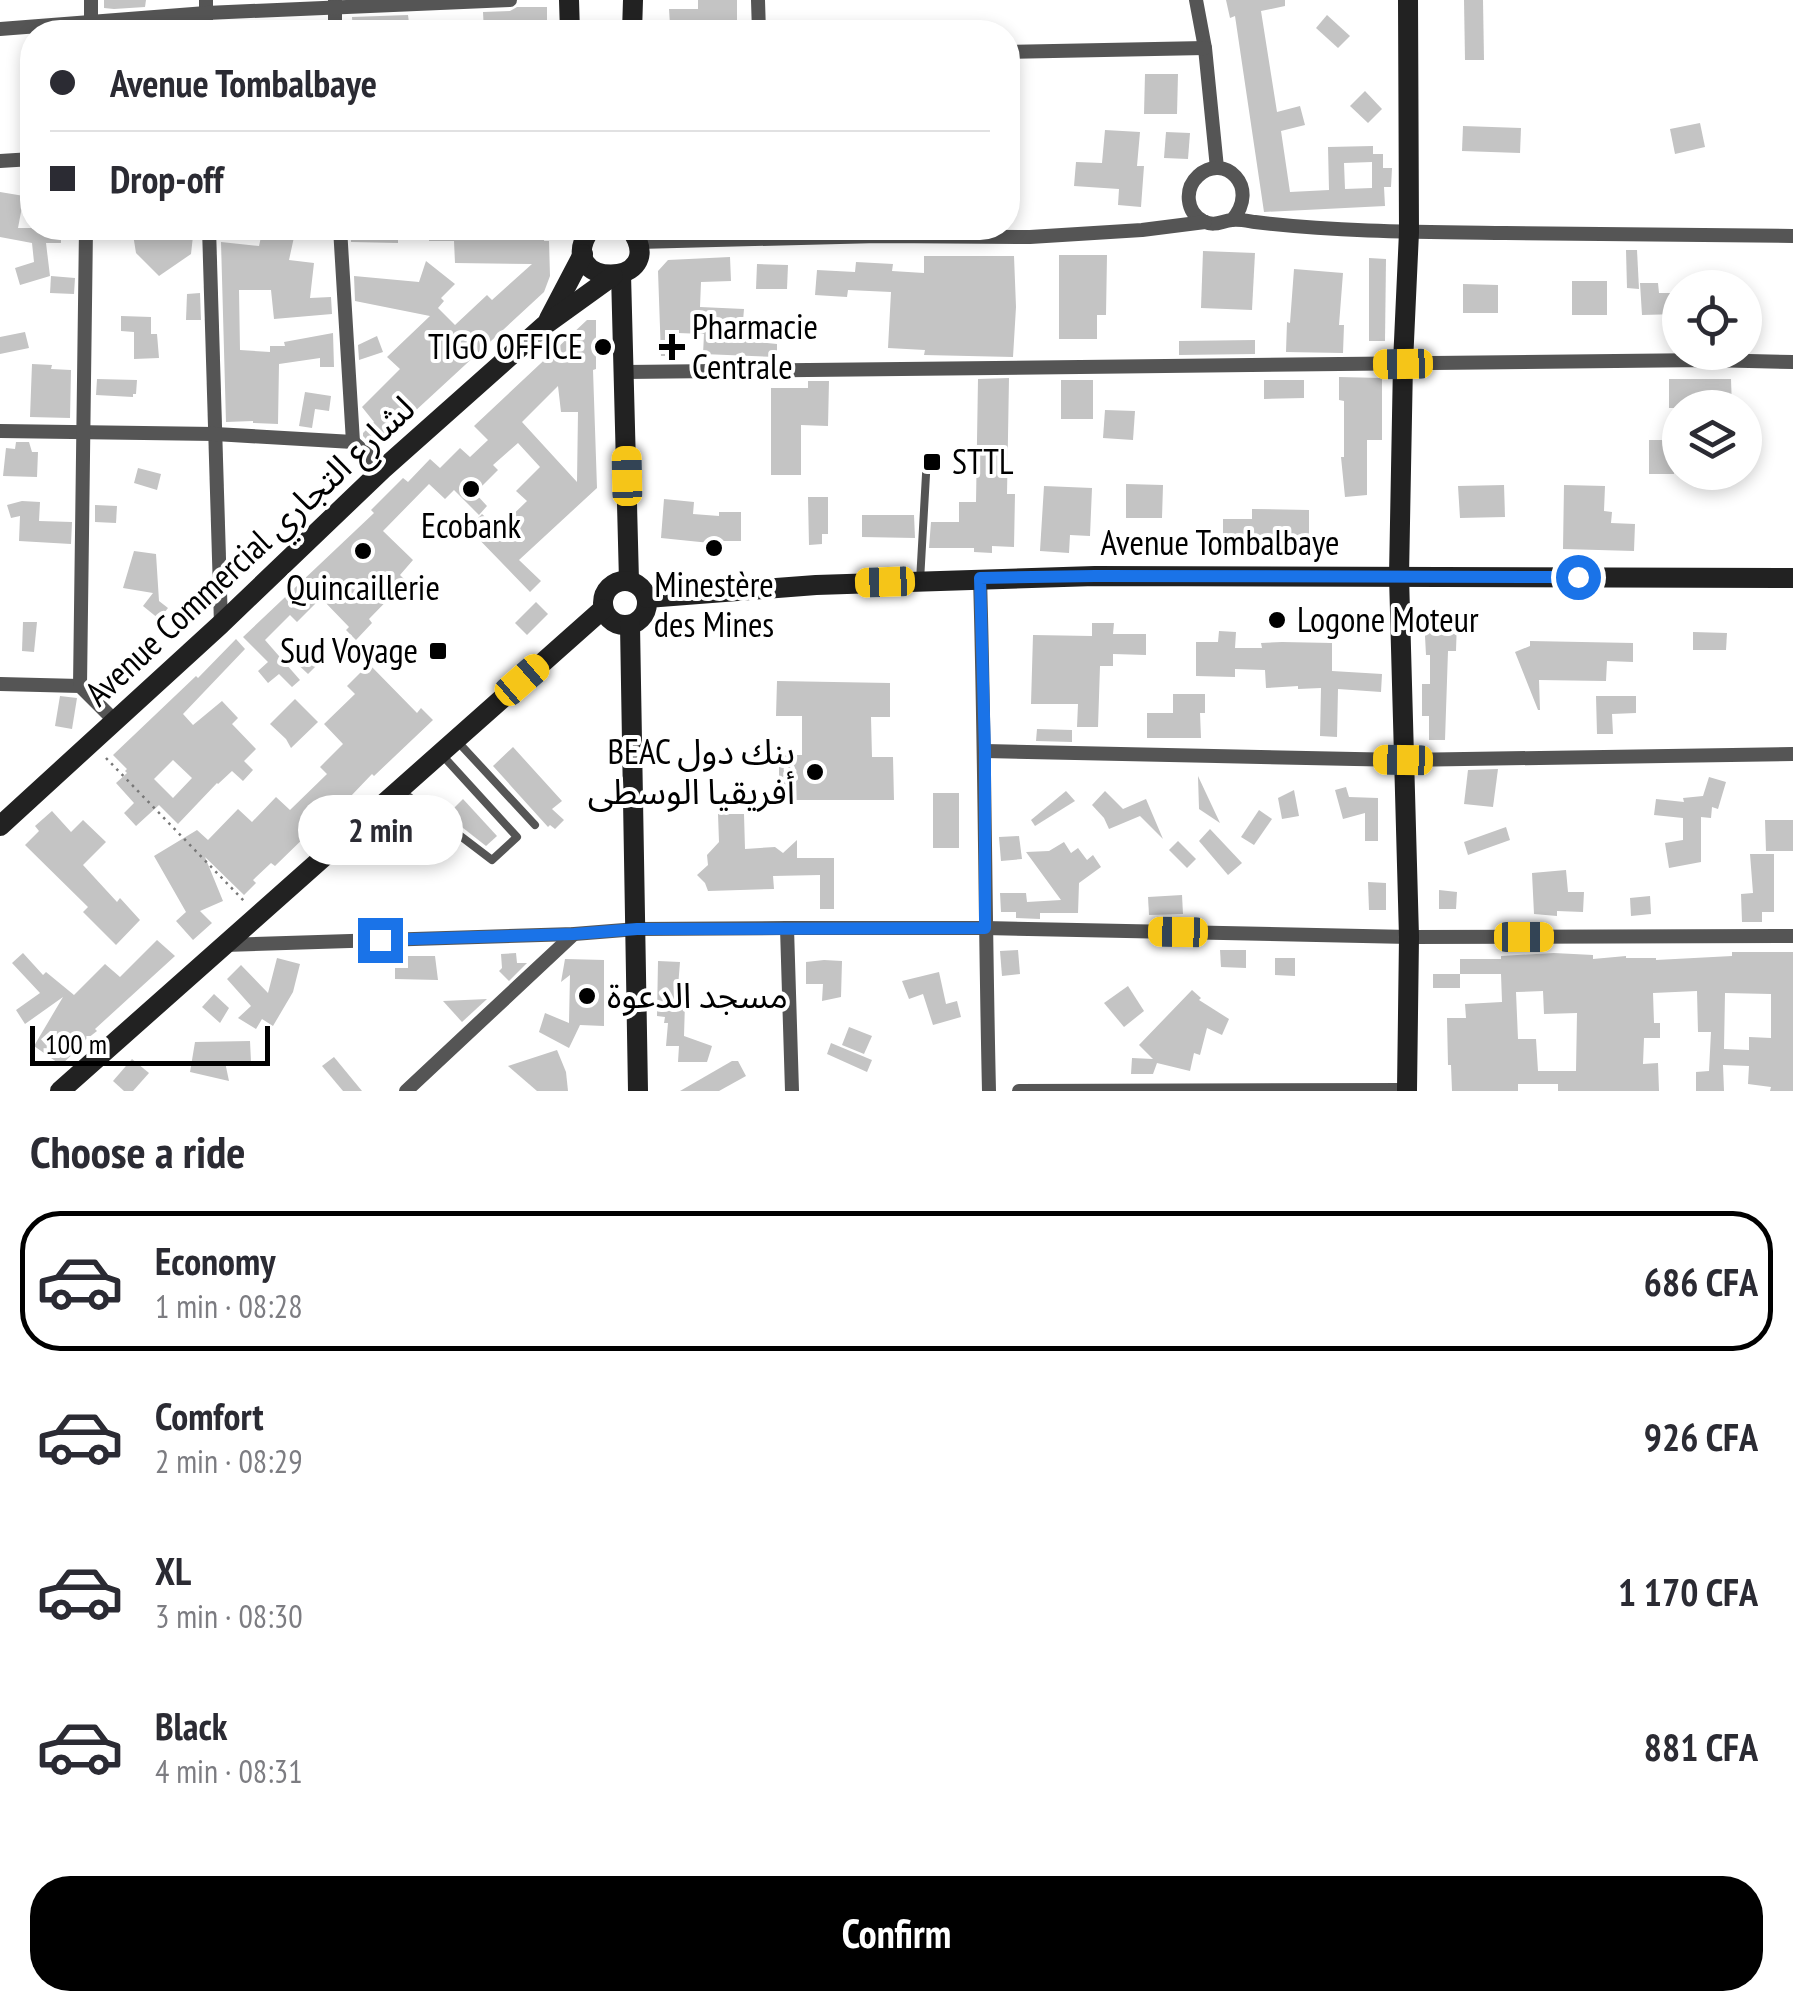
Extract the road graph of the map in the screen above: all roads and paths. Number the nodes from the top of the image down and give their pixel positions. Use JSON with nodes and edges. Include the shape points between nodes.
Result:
{"nodes":[{"id":1,"x":510,"y":0,"type":"edge"},
{"id":2,"x":1196,"y":0,"type":"edge"},
{"id":3,"x":1408,"y":0,"type":"edge"},
{"id":4,"x":335,"y":4,"type":"edge"},
{"id":5,"x":206,"y":6,"type":"edge"},
{"id":6,"x":129,"y":20,"type":"edge"},
{"id":7,"x":1205,"y":48,"type":"junction"},
{"id":8,"x":1020,"y":52,"type":"edge"},
{"id":9,"x":1216,"y":168,"type":"junction"},
{"id":10,"x":1232,"y":220,"type":"junction"},
{"id":11,"x":1205,"y":222,"type":"junction"},
{"id":12,"x":1409,"y":232,"type":"junction"},
{"id":13,"x":1793,"y":236,"type":"edge"},
{"id":14,"x":1020,"y":238,"type":"edge"},
{"id":15,"x":86,"y":240,"type":"edge"},
{"id":16,"x":209,"y":240,"type":"edge"},
{"id":17,"x":341,"y":240,"type":"edge"},
{"id":18,"x":583,"y":240,"type":"edge"},
{"id":19,"x":585,"y":240,"type":"edge"},
{"id":20,"x":635,"y":240,"type":"edge"},
{"id":21,"x":617,"y":275,"type":"junction"},
{"id":22,"x":546,"y":326,"type":"junction"},
{"id":23,"x":1793,"y":362,"type":"edge"},
{"id":24,"x":1403,"y":364,"type":"junction"},
{"id":25,"x":625,"y":372,"type":"junction"},
{"id":26,"x":0,"y":431,"type":"edge"},
{"id":27,"x":83,"y":433,"type":"junction"},
{"id":28,"x":215,"y":434,"type":"junction"},
{"id":29,"x":353,"y":442,"type":"junction"},
{"id":30,"x":926,"y":456,"type":"dead end"},
{"id":31,"x":383,"y":469,"type":"junction"},
{"id":32,"x":1398,"y":576,"type":"junction"},
{"id":33,"x":980,"y":578,"type":"junction"},
{"id":34,"x":1793,"y":578,"type":"edge"},
{"id":35,"x":629,"y":581,"type":"junction"},
{"id":36,"x":920,"y":581,"type":"junction"},
{"id":37,"x":647,"y":598,"type":"junction"},
{"id":38,"x":604,"y":608,"type":"junction"},
{"id":39,"x":221,"y":624,"type":"junction"},
{"id":40,"x":630,"y":625,"type":"junction"},
{"id":41,"x":0,"y":684,"type":"edge"},
{"id":42,"x":80,"y":686,"type":"junction"},
{"id":43,"x":115,"y":720,"type":"junction"},
{"id":44,"x":91,"y":742,"type":"junction"},
{"id":45,"x":448,"y":746,"type":"junction"},
{"id":46,"x":985,"y":751,"type":"junction"},
{"id":47,"x":1793,"y":754,"type":"edge"},
{"id":48,"x":1403,"y":760,"type":"junction"},
{"id":49,"x":485,"y":771,"type":"junction"},
{"id":50,"x":469,"y":785,"type":"junction"},
{"id":51,"x":400,"y":790,"type":"junction"},
{"id":52,"x":520,"y":808,"type":"junction"},
{"id":53,"x":504,"y":822,"type":"junction"},
{"id":54,"x":535,"y":825,"type":"dead end"},
{"id":55,"x":0,"y":826,"type":"edge"},
{"id":56,"x":258,"y":915,"type":"junction"},
{"id":57,"x":788,"y":928,"type":"junction"},
{"id":58,"x":985,"y":928,"type":"junction"},
{"id":59,"x":637,"y":929,"type":"junction"},
{"id":60,"x":574,"y":934,"type":"junction"},
{"id":61,"x":1793,"y":936,"type":"edge"},
{"id":62,"x":1409,"y":938,"type":"junction"},
{"id":63,"x":225,"y":944,"type":"junction"},
{"id":64,"x":1252,"y":1090,"type":"edge"},
{"id":65,"x":1407,"y":1090,"type":"edge"},
{"id":66,"x":60,"y":1091,"type":"edge"},
{"id":67,"x":406,"y":1091,"type":"edge"},
{"id":68,"x":638,"y":1091,"type":"edge"},
{"id":69,"x":792,"y":1091,"type":"edge"},
{"id":70,"x":989,"y":1091,"type":"edge"},
{"id":71,"x":1019,"y":1091,"type":"edge"}],
"edges":[{"from":1,"to":4,"type":"street"},
{"from":2,"to":7,"type":"street"},
{"from":3,"to":12,"type":"street"},
{"from":4,"to":5,"type":"street"},
{"from":5,"to":6,"type":"street"},
{"from":7,"to":8,"type":"street"},
{"from":7,"to":9,"type":"street"},
{"from":9,"to":10,"type":"street","via":[[1242,185],[1241,210]]},
{"from":9,"to":11,"type":"street","via":[[1200,174],[1188,196]]},
{"from":10,"to":11,"type":"street"},
{"from":10,"to":12,"type":"street"},
{"from":11,"to":14,"type":"street"},
{"from":12,"to":13,"type":"street"},
{"from":12,"to":24,"type":"street"},
{"from":15,"to":27,"type":"street"},
{"from":16,"to":28,"type":"street"},
{"from":17,"to":29,"type":"street"},
{"from":18,"to":22,"type":"street"},
{"from":19,"to":21,"type":"street","via":[[590,268]]},
{"from":20,"to":21,"type":"street","via":[[636,261]]},
{"from":21,"to":22,"type":"street","name":"Avenue Commercial لشارع التجاري"},
{"from":21,"to":25,"type":"street"},
{"from":22,"to":31,"type":"street","name":"Avenue Commercial لشارع التجاري"},
{"from":23,"to":24,"type":"street"},
{"from":24,"to":25,"type":"street"},
{"from":24,"to":32,"type":"street"},
{"from":25,"to":35,"type":"street"},
{"from":26,"to":27,"type":"street"},
{"from":27,"to":28,"type":"street"},
{"from":27,"to":42,"type":"street"},
{"from":28,"to":29,"type":"street"},
{"from":28,"to":39,"type":"street"},
{"from":29,"to":31,"type":"street"},
{"from":30,"to":36,"type":"lane"},
{"from":31,"to":39,"type":"street","name":"Avenue Commercial لشارع التجاري"},
{"from":32,"to":33,"type":"street","name":"Avenue Tombalbaye"},
{"from":32,"to":34,"type":"street","name":"Avenue Tombalbaye"},
{"from":32,"to":48,"type":"street"},
{"from":33,"to":36,"type":"street","name":"Avenue Tombalbaye"},
{"from":33,"to":46,"type":"street"},
{"from":35,"to":37,"type":"street"},
{"from":35,"to":38,"type":"street","via":[[608,588]]},
{"from":36,"to":37,"type":"street","name":"Avenue Tombalbaye"},
{"from":37,"to":40,"type":"street","via":[[644,615]]},
{"from":38,"to":40,"type":"street","via":[[614,622]]},
{"from":38,"to":45,"type":"street"},
{"from":39,"to":43,"type":"street","name":"Avenue Commercial لشارع التجاري"},
{"from":40,"to":59,"type":"street"},
{"from":41,"to":42,"type":"street"},
{"from":42,"to":43,"type":"street"},
{"from":43,"to":44,"type":"street","name":"Avenue Commercial لشارع التجاري"},
{"from":44,"to":55,"type":"street","name":"Avenue Commercial لشارع التجاري"},
{"from":44,"to":56,"type":"path"},
{"from":45,"to":49,"type":"lane"},
{"from":45,"to":50,"type":"lane"},
{"from":45,"to":51,"type":"street"},
{"from":46,"to":48,"type":"street"},
{"from":46,"to":58,"type":"street"},
{"from":47,"to":48,"type":"street"},
{"from":48,"to":62,"type":"street"},
{"from":49,"to":50,"type":"lane"},
{"from":49,"to":52,"type":"lane"},
{"from":50,"to":53,"type":"lane"},
{"from":51,"to":53,"type":"lane","via":[[492,860],[517,837]]},
{"from":51,"to":56,"type":"street"},
{"from":52,"to":53,"type":"lane"},
{"from":52,"to":54,"type":"lane"},
{"from":56,"to":63,"type":"street"},
{"from":57,"to":58,"type":"street"},
{"from":57,"to":59,"type":"street"},
{"from":57,"to":69,"type":"street"},
{"from":58,"to":62,"type":"street"},
{"from":58,"to":70,"type":"street"},
{"from":59,"to":60,"type":"street"},
{"from":59,"to":68,"type":"street"},
{"from":60,"to":63,"type":"street"},
{"from":60,"to":67,"type":"street"},
{"from":61,"to":62,"type":"street"},
{"from":62,"to":65,"type":"street"},
{"from":63,"to":66,"type":"street"},
{"from":64,"to":65,"type":"street"},
{"from":64,"to":71,"type":"street"}]}
